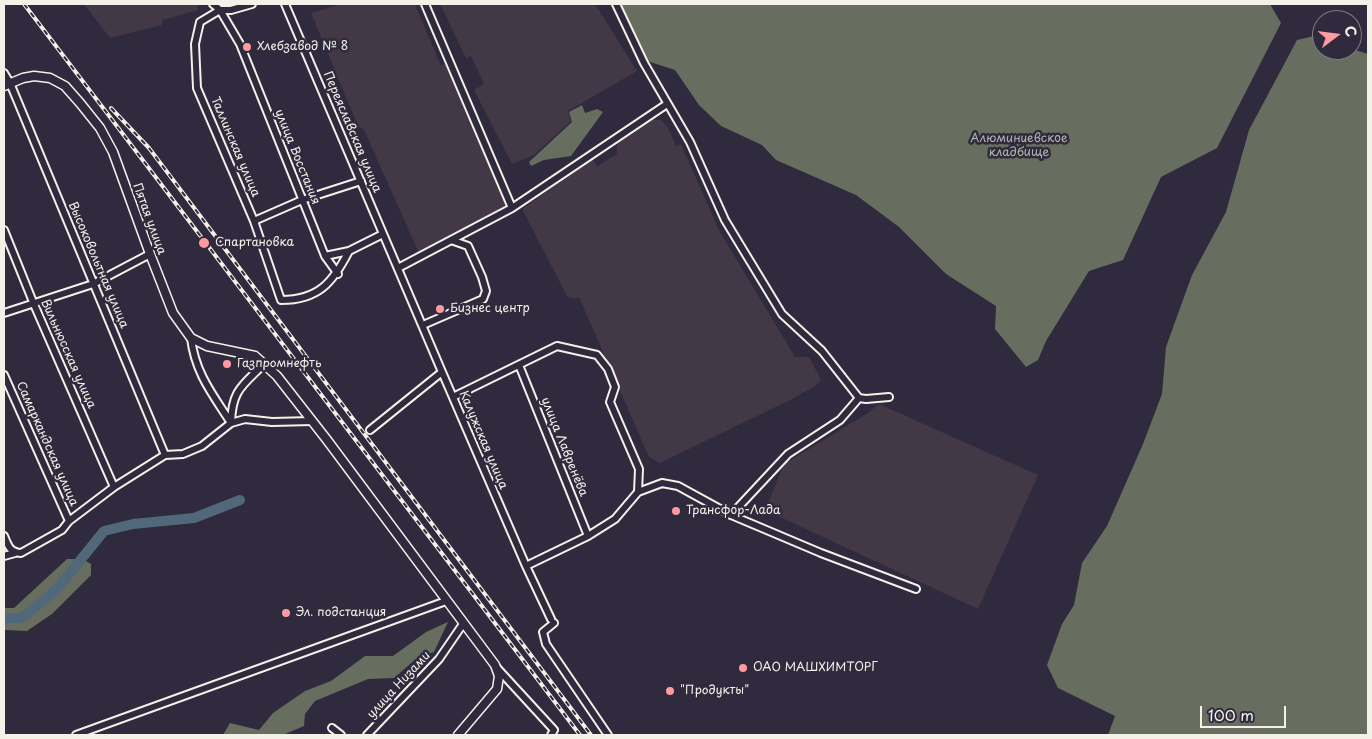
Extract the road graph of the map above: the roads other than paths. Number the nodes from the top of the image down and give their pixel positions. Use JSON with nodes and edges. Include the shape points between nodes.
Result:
{"nodes":[{"id":1,"x":213,"y":4,"type":"edge"},
{"id":2,"x":252,"y":4,"type":"edge"},
{"id":3,"x":285,"y":4,"type":"edge"},
{"id":4,"x":425,"y":4,"type":"edge"},
{"id":5,"x":616,"y":4,"type":"edge"},
{"id":6,"x":220,"y":10,"type":"junction"},
{"id":7,"x":4,"y":73,"type":"edge"},
{"id":8,"x":7,"y":84,"type":"edge"},
{"id":9,"x":667,"y":104,"type":"junction"},
{"id":10,"x":361,"y":181,"type":"junction"},
{"id":11,"x":302,"y":200,"type":"junction"},
{"id":12,"x":512,"y":208,"type":"junction"},
{"id":13,"x":254,"y":221,"type":"junction"},
{"id":14,"x":4,"y":230,"type":"edge"},
{"id":15,"x":383,"y":234,"type":"junction"},
{"id":16,"x":451,"y":240,"type":"junction"},
{"id":17,"x":349,"y":251,"type":"junction"},
{"id":18,"x":150,"y":254,"type":"junction"},
{"id":19,"x":325,"y":256,"type":"junction"},
{"id":20,"x":398,"y":268,"type":"junction"},
{"id":21,"x":338,"y":274,"type":"junction"},
{"id":22,"x":93,"y":284,"type":"junction"},
{"id":23,"x":33,"y":302,"type":"junction"},
{"id":24,"x":4,"y":313,"type":"edge"},
{"id":25,"x":422,"y":325,"type":"junction"},
{"id":26,"x":191,"y":338,"type":"junction"},
{"id":27,"x":264,"y":364,"type":"junction"},
{"id":28,"x":519,"y":365,"type":"junction"},
{"id":29,"x":442,"y":372,"type":"junction"},
{"id":30,"x":4,"y":375,"type":"edge"},
{"id":31,"x":453,"y":397,"type":"junction"},
{"id":32,"x":889,"y":397,"type":"dead end"},
{"id":33,"x":859,"y":398,"type":"junction"},
{"id":34,"x":312,"y":421,"type":"junction"},
{"id":35,"x":231,"y":423,"type":"junction"},
{"id":36,"x":370,"y":430,"type":"dead end"},
{"id":37,"x":166,"y":455,"type":"junction"},
{"id":38,"x":114,"y":487,"type":"junction"},
{"id":39,"x":638,"y":492,"type":"junction"},
{"id":40,"x":731,"y":516,"type":"junction"},
{"id":41,"x":69,"y":521,"type":"junction"},
{"id":42,"x":4,"y":536,"type":"edge"},
{"id":43,"x":588,"y":536,"type":"junction"},
{"id":44,"x":12,"y":551,"type":"junction"},
{"id":45,"x":4,"y":556,"type":"edge"},
{"id":46,"x":526,"y":566,"type":"junction"},
{"id":47,"x":916,"y":589,"type":"dead end"},
{"id":48,"x":446,"y":601,"type":"junction"},
{"id":49,"x":463,"y":624,"type":"junction"},
{"id":50,"x":495,"y":665,"type":"junction"},
{"id":51,"x":332,"y":728,"type":"dead end"},
{"id":52,"x":553,"y":733,"type":"edge"},
{"id":53,"x":76,"y":735,"type":"edge"},
{"id":54,"x":341,"y":735,"type":"edge"},
{"id":55,"x":367,"y":735,"type":"edge"},
{"id":56,"x":458,"y":735,"type":"edge"},
{"id":57,"x":608,"y":735,"type":"edge"}],
"edges":[{"from":1,"to":6,"type":"street"},
{"from":2,"to":6,"type":"street"},
{"from":3,"to":10,"type":"street","name":"Переяславская улица"},
{"from":4,"to":12,"type":"street"},
{"from":5,"to":9,"type":"street"},
{"from":6,"to":11,"type":"street","name":"улица Восстания","via":[[240,44]]},
{"from":6,"to":13,"type":"street","name":"Таллинская улица","via":[[200,22],[195,44],[197,88]]},
{"from":7,"to":8,"type":"street","name":"Высоковольтная улица"},
{"from":8,"to":18,"type":"street","name":"Пятая улица","via":[[34,76],[50,78],[65,86],[80,103],[100,128],[112,152]]},
{"from":8,"to":22,"type":"street","name":"Высоковольтная улица"},
{"from":9,"to":12,"type":"street"},
{"from":9,"to":33,"type":"street","via":[[690,142],[726,220],[782,314],[822,351]]},
{"from":10,"to":11,"type":"street"},
{"from":10,"to":15,"type":"street","name":"Переяславская улица"},
{"from":11,"to":13,"type":"street"},
{"from":11,"to":19,"type":"street","name":"улица Восстания"},
{"from":12,"to":16,"type":"street"},
{"from":13,"to":21,"type":"street","name":"Таллинская улица","via":[[281,300],[316,294]]},
{"from":14,"to":23,"type":"street","name":"Вильнюсская улица"},
{"from":15,"to":17,"type":"street"},
{"from":15,"to":20,"type":"street","name":"Переяславская улица"},
{"from":16,"to":20,"type":"street"},
{"from":16,"to":25,"type":"street","via":[[468,246],[486,291],[483,298]]},
{"from":17,"to":19,"type":"street"},
{"from":17,"to":21,"type":"street"},
{"from":18,"to":22,"type":"street"},
{"from":18,"to":26,"type":"street","name":"Пятая улица","via":[[173,312]]},
{"from":19,"to":21,"type":"street","name":"улица Восстания"},
{"from":20,"to":25,"type":"street","name":"Калужская улица"},
{"from":22,"to":23,"type":"street"},
{"from":22,"to":37,"type":"street","name":"Высоковольтная улица"},
{"from":23,"to":24,"type":"street"},
{"from":23,"to":38,"type":"street","name":"Вильнюсская улица"},
{"from":25,"to":29,"type":"street","name":"Калужская улица"},
{"from":26,"to":27,"type":"street","via":[[208,346],[255,356]]},
{"from":26,"to":35,"type":"street","name":"Пятая улица","via":[[193,356],[204,382]]},
{"from":27,"to":34,"type":"street"},
{"from":27,"to":35,"type":"street","via":[[235,396]]},
{"from":28,"to":31,"type":"street"},
{"from":28,"to":39,"type":"street","via":[[557,346],[597,355],[608,369],[614,387],[610,402],[638,469]]},
{"from":28,"to":43,"type":"street","name":"улица Лавренёва"},
{"from":29,"to":31,"type":"street","name":"Калужская улица"},
{"from":29,"to":36,"type":"street"},
{"from":30,"to":41,"type":"street","name":"Самаркандская улица"},
{"from":31,"to":46,"type":"street","name":"Калужская улица"},
{"from":32,"to":33,"type":"street"},
{"from":33,"to":40,"type":"street","via":[[839,420],[788,454]]},
{"from":34,"to":35,"type":"street","via":[[272,422],[245,418]]},
{"from":34,"to":48,"type":"street"},
{"from":35,"to":37,"type":"street","via":[[197,448],[183,454]]},
{"from":37,"to":38,"type":"street"},
{"from":38,"to":41,"type":"street"},
{"from":39,"to":40,"type":"street","via":[[662,483],[678,486]]},
{"from":39,"to":43,"type":"street","via":[[615,519]]},
{"from":40,"to":47,"type":"street"},
{"from":41,"to":44,"type":"street","via":[[62,530],[21,553]]},
{"from":42,"to":44,"type":"street"},
{"from":43,"to":46,"type":"street"},
{"from":44,"to":45,"type":"street"},
{"from":46,"to":57,"type":"street","name":"Калужская улица","via":[[552,621],[543,632],[546,644]]},
{"from":48,"to":49,"type":"street"},
{"from":48,"to":53,"type":"street"},
{"from":49,"to":50,"type":"street"},
{"from":49,"to":55,"type":"street","name":"улица Низами","via":[[440,660]]},
{"from":50,"to":52,"type":"street"},
{"from":50,"to":56,"type":"street","via":[[499,676],[497,689]]},
{"from":51,"to":54,"type":"street"}]}
